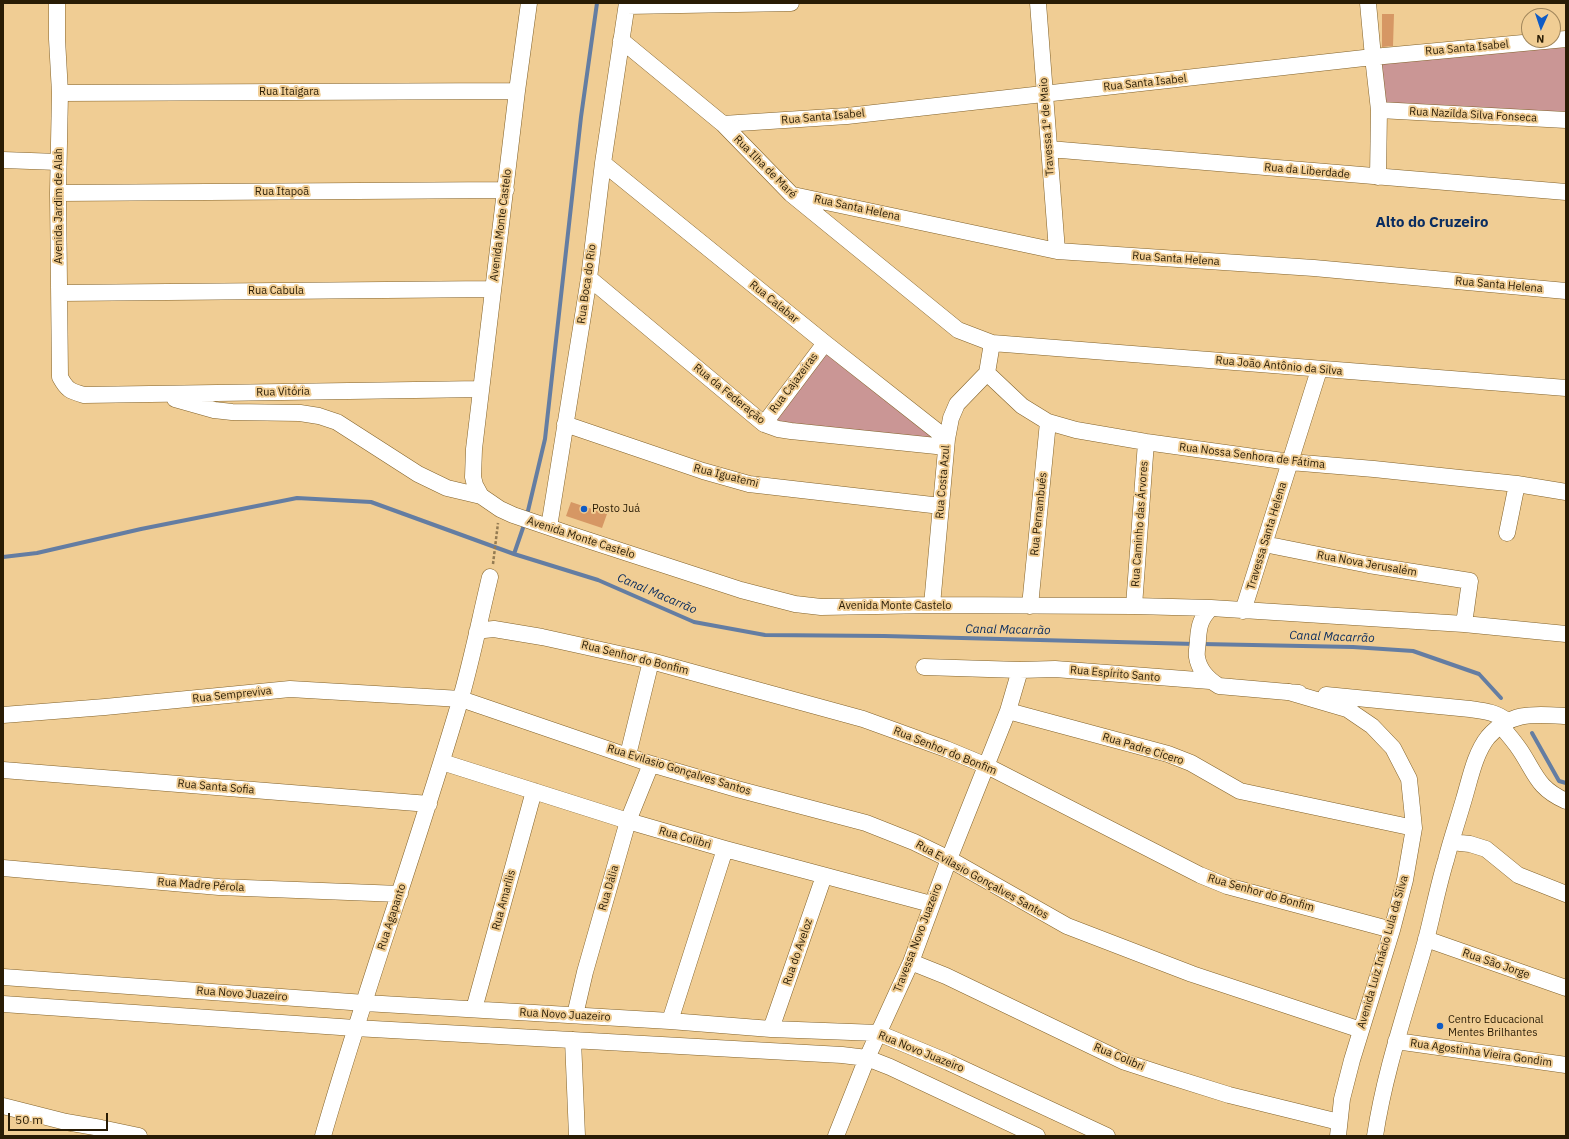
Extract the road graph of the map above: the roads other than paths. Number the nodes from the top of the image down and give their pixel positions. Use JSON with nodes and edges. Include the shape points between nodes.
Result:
{"nodes":[{"id":1,"x":57,"y":3,"type":"edge"},
{"id":2,"x":529,"y":3,"type":"edge"},
{"id":3,"x":791,"y":3,"type":"edge"},
{"id":4,"x":1038,"y":3,"type":"edge"},
{"id":5,"x":1368,"y":3,"type":"edge"},
{"id":6,"x":627,"y":4,"type":"edge"},
{"id":7,"x":1566,"y":39,"type":"edge"},
{"id":8,"x":621,"y":40,"type":"junction"},
{"id":9,"x":1373,"y":57,"type":"junction"},
{"id":10,"x":517,"y":91,"type":"junction"},
{"id":11,"x":60,"y":93,"type":"junction"},
{"id":12,"x":1045,"y":94,"type":"junction"},
{"id":13,"x":1379,"y":110,"type":"junction"},
{"id":14,"x":1566,"y":120,"type":"edge"},
{"id":15,"x":723,"y":124,"type":"junction"},
{"id":16,"x":1049,"y":149,"type":"junction"},
{"id":17,"x":7,"y":161,"type":"edge"},
{"id":18,"x":58,"y":162,"type":"junction"},
{"id":19,"x":603,"y":163,"type":"junction"},
{"id":20,"x":1378,"y":177,"type":"junction"},
{"id":21,"x":506,"y":190,"type":"junction"},
{"id":22,"x":1566,"y":192,"type":"edge"},
{"id":23,"x":58,"y":194,"type":"junction"},
{"id":24,"x":791,"y":194,"type":"junction"},
{"id":25,"x":1057,"y":251,"type":"junction"},
{"id":26,"x":588,"y":278,"type":"junction"},
{"id":27,"x":493,"y":289,"type":"junction"},
{"id":28,"x":1566,"y":291,"type":"edge"},
{"id":29,"x":60,"y":293,"type":"junction"},
{"id":30,"x":825,"y":343,"type":"junction"},
{"id":31,"x":992,"y":343,"type":"junction"},
{"id":32,"x":1319,"y":370,"type":"junction"},
{"id":33,"x":987,"y":373,"type":"junction"},
{"id":34,"x":1566,"y":388,"type":"edge"},
{"id":35,"x":481,"y":389,"type":"junction"},
{"id":36,"x":158,"y":394,"type":"junction"},
{"id":37,"x":84,"y":395,"type":"joint"},
{"id":38,"x":1048,"y":422,"type":"junction"},
{"id":39,"x":565,"y":424,"type":"junction"},
{"id":40,"x":764,"y":424,"type":"junction"},
{"id":41,"x":1146,"y":442,"type":"junction"},
{"id":42,"x":946,"y":443,"type":"junction"},
{"id":43,"x":1290,"y":462,"type":"junction"},
{"id":44,"x":1517,"y":484,"type":"junction"},
{"id":45,"x":1566,"y":492,"type":"edge"},
{"id":46,"x":481,"y":496,"type":"junction"},
{"id":47,"x":940,"y":506,"type":"junction"},
{"id":48,"x":542,"y":524,"type":"junction"},
{"id":49,"x":1507,"y":533,"type":"dead end"},
{"id":50,"x":1264,"y":544,"type":"junction"},
{"id":51,"x":492,"y":570,"type":"road end"},
{"id":52,"x":932,"y":605,"type":"junction"},
{"id":53,"x":1030,"y":606,"type":"junction"},
{"id":54,"x":1134,"y":606,"type":"junction"},
{"id":55,"x":1178,"y":608,"type":"junction"},
{"id":56,"x":1211,"y":608,"type":"junction"},
{"id":57,"x":1243,"y":611,"type":"junction"},
{"id":58,"x":1464,"y":624,"type":"junction"},
{"id":59,"x":1199,"y":630,"type":"junction"},
{"id":60,"x":477,"y":632,"type":"junction"},
{"id":61,"x":1566,"y":634,"type":"edge"},
{"id":62,"x":651,"y":661,"type":"junction"},
{"id":63,"x":924,"y":667,"type":"dead end"},
{"id":64,"x":1020,"y":670,"type":"junction"},
{"id":65,"x":1210,"y":681,"type":"junction"},
{"id":66,"x":1289,"y":692,"type":"junction"},
{"id":67,"x":461,"y":699,"type":"junction"},
{"id":68,"x":1008,"y":712,"type":"junction"},
{"id":69,"x":3,"y":715,"type":"edge"},
{"id":70,"x":1566,"y":716,"type":"edge"},
{"id":71,"x":1506,"y":722,"type":"junction"},
{"id":72,"x":628,"y":755,"type":"junction"},
{"id":73,"x":442,"y":762,"type":"junction"},
{"id":74,"x":651,"y":764,"type":"junction"},
{"id":75,"x":987,"y":766,"type":"junction"},
{"id":76,"x":3,"y":770,"type":"edge"},
{"id":77,"x":534,"y":791,"type":"junction"},
{"id":78,"x":1566,"y":801,"type":"edge"},
{"id":79,"x":429,"y":804,"type":"junction"},
{"id":80,"x":628,"y":821,"type":"junction"},
{"id":81,"x":1414,"y":828,"type":"junction"},
{"id":82,"x":1451,"y":842,"type":"junction"},
{"id":83,"x":725,"y":849,"type":"junction"},
{"id":84,"x":949,"y":859,"type":"junction"},
{"id":85,"x":3,"y":868,"type":"edge"},
{"id":86,"x":824,"y":876,"type":"junction"},
{"id":87,"x":400,"y":894,"type":"junction"},
{"id":88,"x":1566,"y":894,"type":"edge"},
{"id":89,"x":931,"y":904,"type":"junction"},
{"id":90,"x":1392,"y":930,"type":"junction"},
{"id":91,"x":1426,"y":939,"type":"junction"},
{"id":92,"x":911,"y":962,"type":"junction"},
{"id":93,"x":3,"y":977,"type":"edge"},
{"id":94,"x":1566,"y":988,"type":"edge"},
{"id":95,"x":365,"y":1003,"type":"junction"},
{"id":96,"x":3,"y":1004,"type":"edge"},
{"id":97,"x":474,"y":1009,"type":"junction"},
{"id":98,"x":575,"y":1016,"type":"junction"},
{"id":99,"x":670,"y":1021,"type":"junction"},
{"id":100,"x":355,"y":1028,"type":"junction"},
{"id":101,"x":771,"y":1029,"type":"junction"},
{"id":102,"x":1361,"y":1030,"type":"junction"},
{"id":103,"x":878,"y":1033,"type":"junction"},
{"id":104,"x":573,"y":1040,"type":"junction"},
{"id":105,"x":1396,"y":1041,"type":"junction"},
{"id":106,"x":867,"y":1058,"type":"junction"},
{"id":107,"x":1566,"y":1065,"type":"edge"},
{"id":108,"x":3,"y":1106,"type":"edge"},
{"id":109,"x":1338,"y":1129,"type":"edge"},
{"id":110,"x":139,"y":1136,"type":"edge"},
{"id":111,"x":323,"y":1136,"type":"edge"},
{"id":112,"x":577,"y":1136,"type":"edge"},
{"id":113,"x":836,"y":1136,"type":"edge"},
{"id":114,"x":1037,"y":1136,"type":"edge"},
{"id":115,"x":1107,"y":1136,"type":"edge"},
{"id":116,"x":1375,"y":1136,"type":"edge"}],
"edges":[{"from":1,"to":11,"type":"street","name":"Avenida Jardim de Alah"},
{"from":2,"to":10,"type":"street","name":"Avenida Monte Castelo"},
{"from":3,"to":6,"type":"street"},
{"from":4,"to":12,"type":"street","name":"Travessa 1º de Maio"},
{"from":5,"to":9,"type":"street"},
{"from":6,"to":8,"type":"street","name":"Rua Boca do Rio"},
{"from":7,"to":9,"type":"street","name":"Rua Santa Isabel"},
{"from":8,"to":15,"type":"street","name":"Rua Ilha de Maré"},
{"from":8,"to":19,"type":"street","name":"Rua Boca do Rio"},
{"from":9,"to":12,"type":"street","name":"Rua Santa Isabel"},
{"from":9,"to":13,"type":"street"},
{"from":10,"to":11,"type":"street","name":"Rua Itaigara"},
{"from":10,"to":21,"type":"street","name":"Avenida Monte Castelo"},
{"from":11,"to":18,"type":"street","name":"Avenida Jardim de Alah"},
{"from":12,"to":15,"type":"street","name":"Rua Santa Isabel","via":[[847,116]]},
{"from":12,"to":16,"type":"street","name":"Travessa 1º de Maio"},
{"from":13,"to":14,"type":"street","name":"Rua Nazilda Silva Fonseca"},
{"from":13,"to":20,"type":"street"},
{"from":15,"to":24,"type":"street","name":"Rua Ilha de Maré"},
{"from":16,"to":20,"type":"street","name":"Rua da Liberdade"},
{"from":16,"to":25,"type":"street","name":"Travessa 1º de Maio"},
{"from":17,"to":18,"type":"street"},
{"from":18,"to":23,"type":"street","name":"Avenida Jardim de Alah"},
{"from":19,"to":26,"type":"street","name":"Rua Boca do Rio"},
{"from":19,"to":30,"type":"street","name":"Rua Calabar"},
{"from":20,"to":22,"type":"street","name":"Rua da Liberdade"},
{"from":21,"to":23,"type":"street","name":"Rua Itapoã"},
{"from":21,"to":27,"type":"street","name":"Avenida Monte Castelo"},
{"from":23,"to":29,"type":"street","name":"Avenida Jardim de Alah"},
{"from":24,"to":25,"type":"street","name":"Rua Santa Helena"},
{"from":24,"to":31,"type":"street","name":"Rua Ilha de Maré","via":[[958,330]]},
{"from":25,"to":28,"type":"street","name":"Rua Santa Helena","via":[[1314,268]]},
{"from":26,"to":39,"type":"street","name":"Rua Boca do Rio"},
{"from":26,"to":40,"type":"street","name":"Rua da Federação"},
{"from":27,"to":29,"type":"street","name":"Rua Cabula"},
{"from":27,"to":35,"type":"street","name":"Avenida Monte Castelo"},
{"from":29,"to":37,"type":"street","name":"Avenida Jardim de Alah","via":[[60,377],[67,388]]},
{"from":30,"to":40,"type":"street","name":"Rua Cajazeiras"},
{"from":30,"to":42,"type":"street","name":"Rua Calabar"},
{"from":31,"to":32,"type":"street","name":"Rua João Antônio da Silva"},
{"from":31,"to":33,"type":"street"},
{"from":32,"to":34,"type":"street","name":"Rua João Antônio da Silva"},
{"from":32,"to":43,"type":"street","name":"Travessa Santa Helena"},
{"from":33,"to":38,"type":"street","name":"Rua Nossa Senhora de Fátima","via":[[1022,406]]},
{"from":33,"to":42,"type":"street","name":"Rua Costa Azul","via":[[957,404]]},
{"from":35,"to":36,"type":"street","name":"Rua Vitória"},
{"from":35,"to":46,"type":"street","name":"Avenida Monte Castelo","via":[[473,477]]},
{"from":36,"to":37,"type":"street","name":"Rua Vitória"},
{"from":36,"to":46,"type":"street","via":[[214,410],[300,413],[338,422],[418,474],[447,488]]},
{"from":38,"to":41,"type":"street","name":"Rua Nossa Senhora de Fátima","via":[[1076,430]]},
{"from":38,"to":53,"type":"street","name":"Rua Pernambués"},
{"from":39,"to":47,"type":"street","name":"Rua Iguatemi","via":[[749,484]]},
{"from":39,"to":48,"type":"street","name":"Rua Boca do Rio"},
{"from":40,"to":42,"type":"street","name":"Rua da Federação","via":[[791,432]]},
{"from":41,"to":43,"type":"street","name":"Rua Nossa Senhora de Fátima"},
{"from":41,"to":54,"type":"street","name":"Rua Caminho das Árvores"},
{"from":42,"to":47,"type":"street","name":"Rua Costa Azul"},
{"from":43,"to":44,"type":"street","name":"Rua Nossa Senhora de Fátima"},
{"from":43,"to":50,"type":"street","name":"Travessa Santa Helena"},
{"from":44,"to":45,"type":"street","name":"Rua Nossa Senhora de Fátima"},
{"from":44,"to":49,"type":"street"},
{"from":46,"to":48,"type":"street","name":"Avenida Monte Castelo","via":[[500,509]]},
{"from":47,"to":52,"type":"street","name":"Rua Costa Azul"},
{"from":48,"to":52,"type":"street","name":"Avenida Monte Castelo","via":[[741,590],[796,604],[821,607]]},
{"from":50,"to":57,"type":"street","name":"Travessa Santa Helena"},
{"from":50,"to":58,"type":"street","name":"Rua Nova Jerusalém","via":[[1369,565],[1470,581]]},
{"from":51,"to":60,"type":"street","name":"Rua Agapanto"},
{"from":52,"to":53,"type":"street","name":"Avenida Monte Castelo"},
{"from":53,"to":54,"type":"street","name":"Avenida Monte Castelo"},
{"from":54,"to":55,"type":"street","name":"Avenida Monte Castelo"},
{"from":55,"to":56,"type":"street","name":"Avenida Monte Castelo"},
{"from":55,"to":59,"type":"street","name":"Avenida Monte Castelo","via":[[1194,616]]},
{"from":56,"to":57,"type":"street","name":"Avenida Monte Castelo"},
{"from":56,"to":59,"type":"street","via":[[1204,615]]},
{"from":57,"to":58,"type":"street","name":"Avenida Monte Castelo"},
{"from":58,"to":61,"type":"street","name":"Avenida Monte Castelo"},
{"from":59,"to":65,"type":"street","via":[[1197,658]]},
{"from":60,"to":62,"type":"street","name":"Rua Senhor do Bonfim","via":[[488,629],[542,637]]},
{"from":60,"to":67,"type":"street","name":"Rua Agapanto"},
{"from":62,"to":72,"type":"street"},
{"from":62,"to":75,"type":"street","name":"Rua Senhor do Bonfim","via":[[863,719]]},
{"from":63,"to":64,"type":"street"},
{"from":64,"to":65,"type":"street","name":"Rua Espírito Santo","via":[[1055,669]]},
{"from":64,"to":68,"type":"street","name":"Travessa Novo Juazeiro"},
{"from":65,"to":66,"type":"street","name":"Rua Espírito Santo","via":[[1219,686]]},
{"from":66,"to":71,"type":"street","via":[[1470,709],[1491,712],[1501,716]]},
{"from":66,"to":81,"type":"street","name":"Avenida Luiz Inácio Lula da Silva","via":[[1347,709],[1372,726],[1393,748],[1409,779]]},
{"from":67,"to":69,"type":"street","name":"Rua Sempreviva","via":[[290,689]]},
{"from":67,"to":72,"type":"street","name":"Rua Evilasio Gonçalves Santos"},
{"from":67,"to":73,"type":"street","name":"Rua Agapanto"},
{"from":68,"to":75,"type":"street","name":"Travessa Novo Juazeiro"},
{"from":68,"to":81,"type":"street","name":"Rua Padre Cícero","via":[[1168,754],[1191,763],[1240,791]]},
{"from":70,"to":71,"type":"street","via":[[1540,714],[1522,716]]},
{"from":71,"to":78,"type":"street","via":[[1542,786]]},
{"from":71,"to":82,"type":"street","via":[[1488,738],[1479,755]]},
{"from":72,"to":74,"type":"street","name":"Rua Evilasio Gonçalves Santos"},
{"from":73,"to":77,"type":"street","name":"Rua Colibri"},
{"from":73,"to":79,"type":"street","name":"Rua Agapanto"},
{"from":74,"to":80,"type":"street","name":"Rua Dália"},
{"from":74,"to":84,"type":"street","name":"Rua Evilasio Gonçalves Santos","via":[[866,823]]},
{"from":75,"to":84,"type":"street","name":"Travessa Novo Juazeiro"},
{"from":75,"to":90,"type":"street","name":"Rua Senhor do Bonfim","via":[[1200,875],[1227,886]]},
{"from":76,"to":79,"type":"street","name":"Rua Santa Sofia"},
{"from":77,"to":80,"type":"street","name":"Rua Colibri"},
{"from":77,"to":97,"type":"street","name":"Rua Amarílis"},
{"from":79,"to":87,"type":"street","name":"Rua Agapanto"},
{"from":80,"to":83,"type":"street","name":"Rua Colibri"},
{"from":80,"to":98,"type":"street","name":"Rua Dália"},
{"from":81,"to":90,"type":"street","name":"Avenida Luiz Inácio Lula da Silva","via":[[1405,880]]},
{"from":82,"to":88,"type":"street","via":[[1486,849],[1518,875]]},
{"from":82,"to":91,"type":"street"},
{"from":83,"to":86,"type":"street","name":"Rua Colibri"},
{"from":83,"to":99,"type":"street"},
{"from":84,"to":89,"type":"street","name":"Travessa Novo Juazeiro"},
{"from":84,"to":102,"type":"street","name":"Rua Evilasio Gonçalves Santos","via":[[1068,926],[1192,974]]},
{"from":85,"to":87,"type":"street","name":"Rua Madre Pérola","via":[[219,887]]},
{"from":86,"to":89,"type":"street","name":"Rua Colibri"},
{"from":86,"to":101,"type":"street","name":"Rua do Aveloz"},
{"from":87,"to":95,"type":"street","name":"Rua Agapanto"},
{"from":89,"to":92,"type":"street","name":"Travessa Novo Juazeiro"},
{"from":90,"to":102,"type":"street","name":"Avenida Luiz Inácio Lula da Silva"},
{"from":91,"to":94,"type":"street","name":"Rua São Jorge"},
{"from":91,"to":105,"type":"street"},
{"from":92,"to":103,"type":"street","name":"Travessa Novo Juazeiro"},
{"from":92,"to":109,"type":"street","name":"Rua Colibri","via":[[946,976],[1125,1062]]},
{"from":93,"to":95,"type":"street","name":"Rua Novo Juazeiro"},
{"from":95,"to":97,"type":"street","name":"Rua Novo Juazeiro"},
{"from":95,"to":100,"type":"street","name":"Rua Agapanto"},
{"from":96,"to":100,"type":"street"},
{"from":97,"to":98,"type":"street","name":"Rua Novo Juazeiro"},
{"from":98,"to":99,"type":"street","name":"Rua Novo Juazeiro"},
{"from":99,"to":101,"type":"street","name":"Rua Novo Juazeiro"},
{"from":100,"to":104,"type":"street"},
{"from":100,"to":111,"type":"street","name":"Rua Agapanto"},
{"from":101,"to":103,"type":"street","name":"Rua Novo Juazeiro"},
{"from":102,"to":109,"type":"street","name":"Avenida Luiz Inácio Lula da Silva","via":[[1342,1099]]},
{"from":103,"to":106,"type":"street","name":"Travessa Novo Juazeiro"},
{"from":103,"to":115,"type":"street","name":"Rua Novo Juazeiro","via":[[948,1062]]},
{"from":104,"to":106,"type":"street"},
{"from":104,"to":112,"type":"street"},
{"from":105,"to":107,"type":"street","name":"Rua Agostinha Vieira Gondim"},
{"from":105,"to":116,"type":"street","via":[[1380,1102]]},
{"from":106,"to":113,"type":"street","name":"Travessa Novo Juazeiro"},
{"from":106,"to":114,"type":"street"},
{"from":108,"to":110,"type":"street","via":[[66,1122]]}]}
